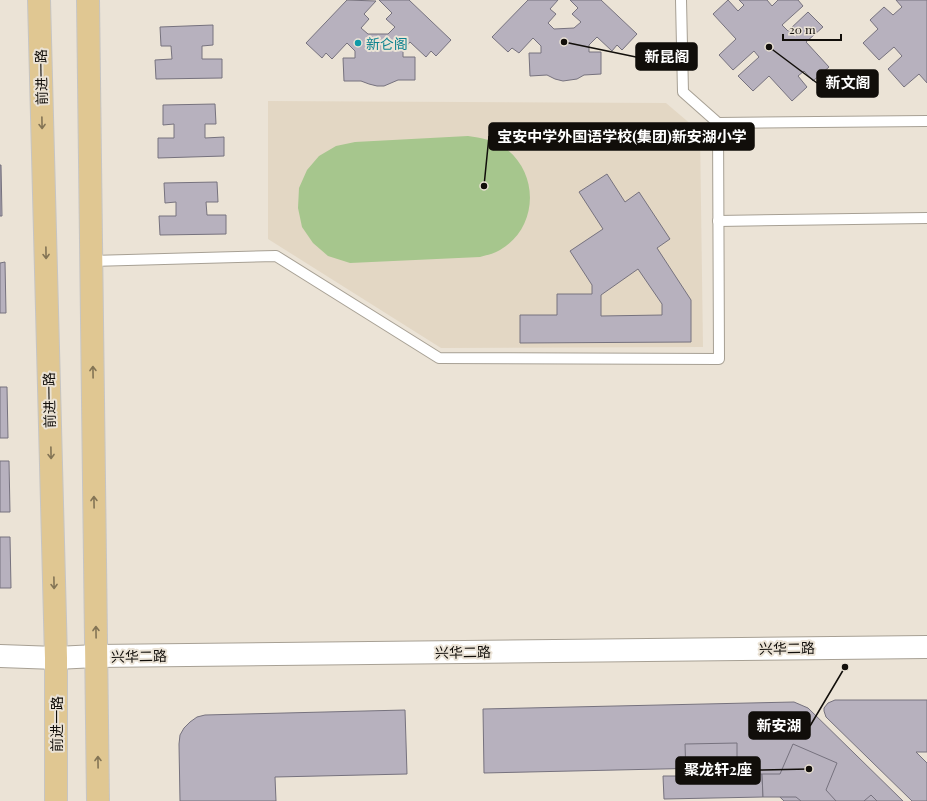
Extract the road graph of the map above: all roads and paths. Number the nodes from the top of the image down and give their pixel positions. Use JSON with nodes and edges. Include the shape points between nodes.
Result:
{"nodes":[{"id":1,"x":39,"y":0,"type":"edge"},
{"id":2,"x":88,"y":0,"type":"edge"},
{"id":3,"x":681,"y":0,"type":"edge"},
{"id":4,"x":927,"y":120,"type":"edge"},
{"id":5,"x":718,"y":123,"type":"junction"},
{"id":6,"x":927,"y":218,"type":"edge"},
{"id":7,"x":718,"y":221,"type":"junction"},
{"id":8,"x":91,"y":261,"type":"junction"},
{"id":9,"x":927,"y":647,"type":"edge"},
{"id":10,"x":0,"y":656,"type":"edge"},
{"id":11,"x":96,"y":656,"type":"junction"},
{"id":12,"x":56,"y":658,"type":"junction"},
{"id":13,"x":56,"y":801,"type":"edge"},
{"id":14,"x":98,"y":801,"type":"edge"}],
"edges":[{"from":1,"to":12,"type":"main road","name":"前进一路","one_way":true},
{"from":2,"to":8,"type":"main road"},
{"from":3,"to":5,"type":"lane","via":[[683,92]]},
{"from":4,"to":5,"type":"lane"},
{"from":5,"to":7,"type":"lane"},
{"from":6,"to":7,"type":"lane"},
{"from":7,"to":8,"type":"lane","via":[[719,359],[438,358],[276,256]]},
{"from":11,"to":8,"type":"main road","one_way":true},
{"from":9,"to":11,"type":"main road","name":"兴华二路"},
{"from":10,"to":12,"type":"main road","name":"兴华二路"},
{"from":11,"to":12,"type":"main road","name":"兴华二路"},
{"from":14,"to":11,"type":"main road","one_way":true},
{"from":12,"to":13,"type":"main road","name":"前进一路"}]}
